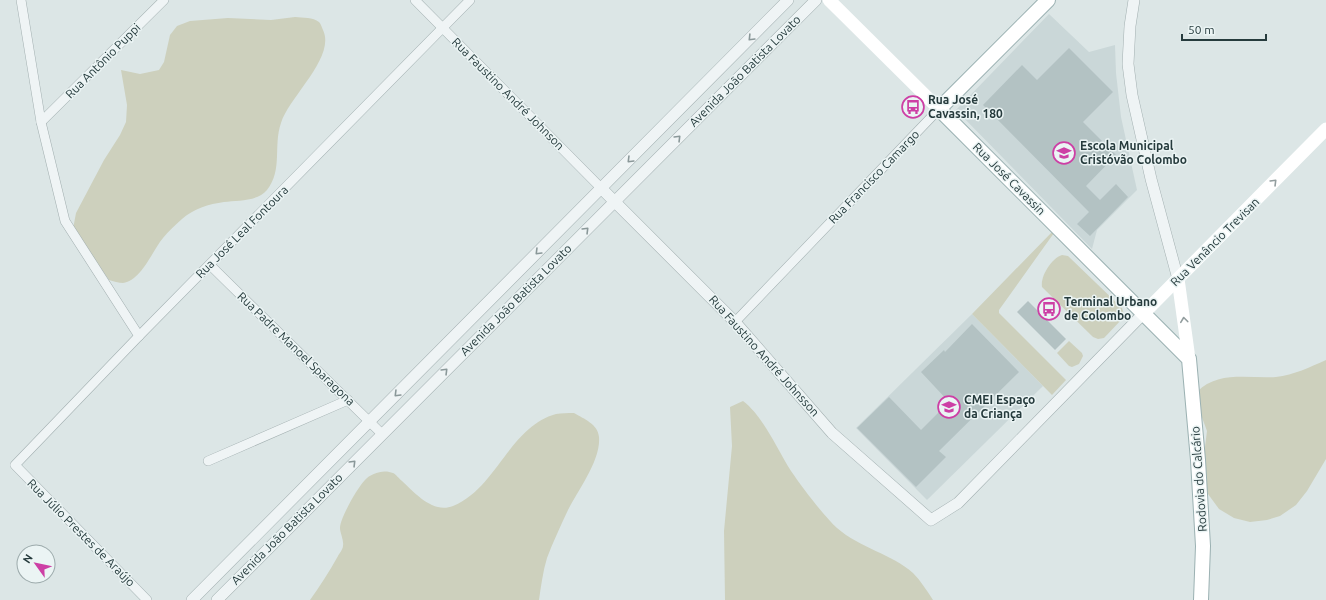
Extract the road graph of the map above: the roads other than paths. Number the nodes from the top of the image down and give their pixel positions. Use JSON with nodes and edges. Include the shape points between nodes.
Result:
{"nodes":[{"id":1,"x":21,"y":0,"type":"edge"},
{"id":2,"x":164,"y":0,"type":"edge"},
{"id":3,"x":415,"y":0,"type":"edge"},
{"id":4,"x":470,"y":0,"type":"edge"},
{"id":5,"x":788,"y":0,"type":"edge"},
{"id":6,"x":816,"y":0,"type":"edge"},
{"id":7,"x":829,"y":0,"type":"edge"},
{"id":8,"x":1048,"y":0,"type":"edge"},
{"id":9,"x":1134,"y":0,"type":"edge"},
{"id":10,"x":767,"y":22,"type":"junction"},
{"id":11,"x":442,"y":29,"type":"junction"},
{"id":12,"x":781,"y":35,"type":"junction"},
{"id":13,"x":939,"y":109,"type":"junction"},
{"id":14,"x":41,"y":122,"type":"junction"},
{"id":15,"x":1326,"y":129,"type":"edge"},
{"id":16,"x":601,"y":188,"type":"junction"},
{"id":17,"x":615,"y":201,"type":"junction"},
{"id":18,"x":210,"y":265,"type":"junction"},
{"id":19,"x":1178,"y":279,"type":"junction"},
{"id":20,"x":1144,"y":313,"type":"junction"},
{"id":21,"x":735,"y":322,"type":"junction"},
{"id":22,"x":139,"y":336,"type":"junction"},
{"id":23,"x":1189,"y":359,"type":"junction"},
{"id":24,"x":348,"y":400,"type":"junction"},
{"id":25,"x":369,"y":422,"type":"junction"},
{"id":26,"x":382,"y":434,"type":"junction"},
{"id":27,"x":208,"y":461,"type":"dead end"},
{"id":28,"x":15,"y":465,"type":"joint"},
{"id":29,"x":931,"y":520,"type":"joint"},
{"id":30,"x":147,"y":600,"type":"edge"},
{"id":31,"x":192,"y":600,"type":"edge"},
{"id":32,"x":217,"y":600,"type":"edge"},
{"id":33,"x":1200,"y":600,"type":"edge"}],
"edges":[{"from":1,"to":14,"type":"street"},
{"from":2,"to":14,"type":"street","name":"Rua Antônio Puppi"},
{"from":3,"to":11,"type":"street","name":"Rua Faustino André Johnson"},
{"from":4,"to":11,"type":"street","name":"Rua José Leal Fontoura"},
{"from":5,"to":10,"type":"street","name":"Avenida João Batista Lovato"},
{"from":6,"to":12,"type":"street","name":"Avenida João Batista Lovato"},
{"from":7,"to":13,"type":"main road","name":"Rua José Cavassin"},
{"from":8,"to":13,"type":"main road","name":"Rua Francisco Camargo"},
{"from":9,"to":19,"type":"street","via":[[1128,64],[1132,96]]},
{"from":10,"to":12,"type":"street"},
{"from":10,"to":16,"type":"street","name":"Avenida João Batista Lovato","one_way":true},
{"from":11,"to":16,"type":"street","name":"Rua Faustino André Johnson"},
{"from":11,"to":18,"type":"street","name":"Rua José Leal Fontoura"},
{"from":17,"to":12,"type":"street","name":"Avenida João Batista Lovato","one_way":true},
{"from":13,"to":20,"type":"main road","name":"Rua José Cavassin"},
{"from":13,"to":21,"type":"street","name":"Rua Francisco Camargo"},
{"from":14,"to":22,"type":"street","via":[[65,221]]},
{"from":19,"to":15,"type":"main road","name":"Rua Venâncio Trevisan","one_way":true},
{"from":16,"to":17,"type":"street","name":"Rua Faustino André Johnsson"},
{"from":16,"to":25,"type":"street","name":"Avenida João Batista Lovato","one_way":true},
{"from":17,"to":21,"type":"street","name":"Rua Faustino André Johnsson"},
{"from":26,"to":17,"type":"street","name":"Avenida João Batista Lovato","one_way":true},
{"from":18,"to":22,"type":"street","name":"Rua José Leal Fontoura"},
{"from":18,"to":24,"type":"street","name":"Rua Padre Manoel Sparagona"},
{"from":19,"to":20,"type":"main road","name":"Rua Venâncio Trevisan"},
{"from":23,"to":19,"type":"main road","one_way":true},
{"from":20,"to":23,"type":"main road","name":"Rua José Cavassin"},
{"from":20,"to":29,"type":"street","name":"Rua Venâncio Trevisan","via":[[958,503]]},
{"from":21,"to":29,"type":"street","name":"Rua Faustino André Johnsson","via":[[832,432]]},
{"from":22,"to":28,"type":"street","name":"Rua José Leal Fontoura"},
{"from":23,"to":33,"type":"main road","name":"Rodovia do Calcário","via":[[1203,546]]},
{"from":24,"to":25,"type":"street","name":"Rua Padre Manoel Sparagona"},
{"from":24,"to":27,"type":"street"},
{"from":25,"to":26,"type":"street","name":"Rua Padre Manoel Sparagona"},
{"from":25,"to":31,"type":"street","name":"Avenida João Batista Lovato"},
{"from":32,"to":26,"type":"street","name":"Avenida João Batista Lovato","one_way":true},
{"from":28,"to":30,"type":"street","name":"Rua Júlio Prestes de Araújo"}]}
